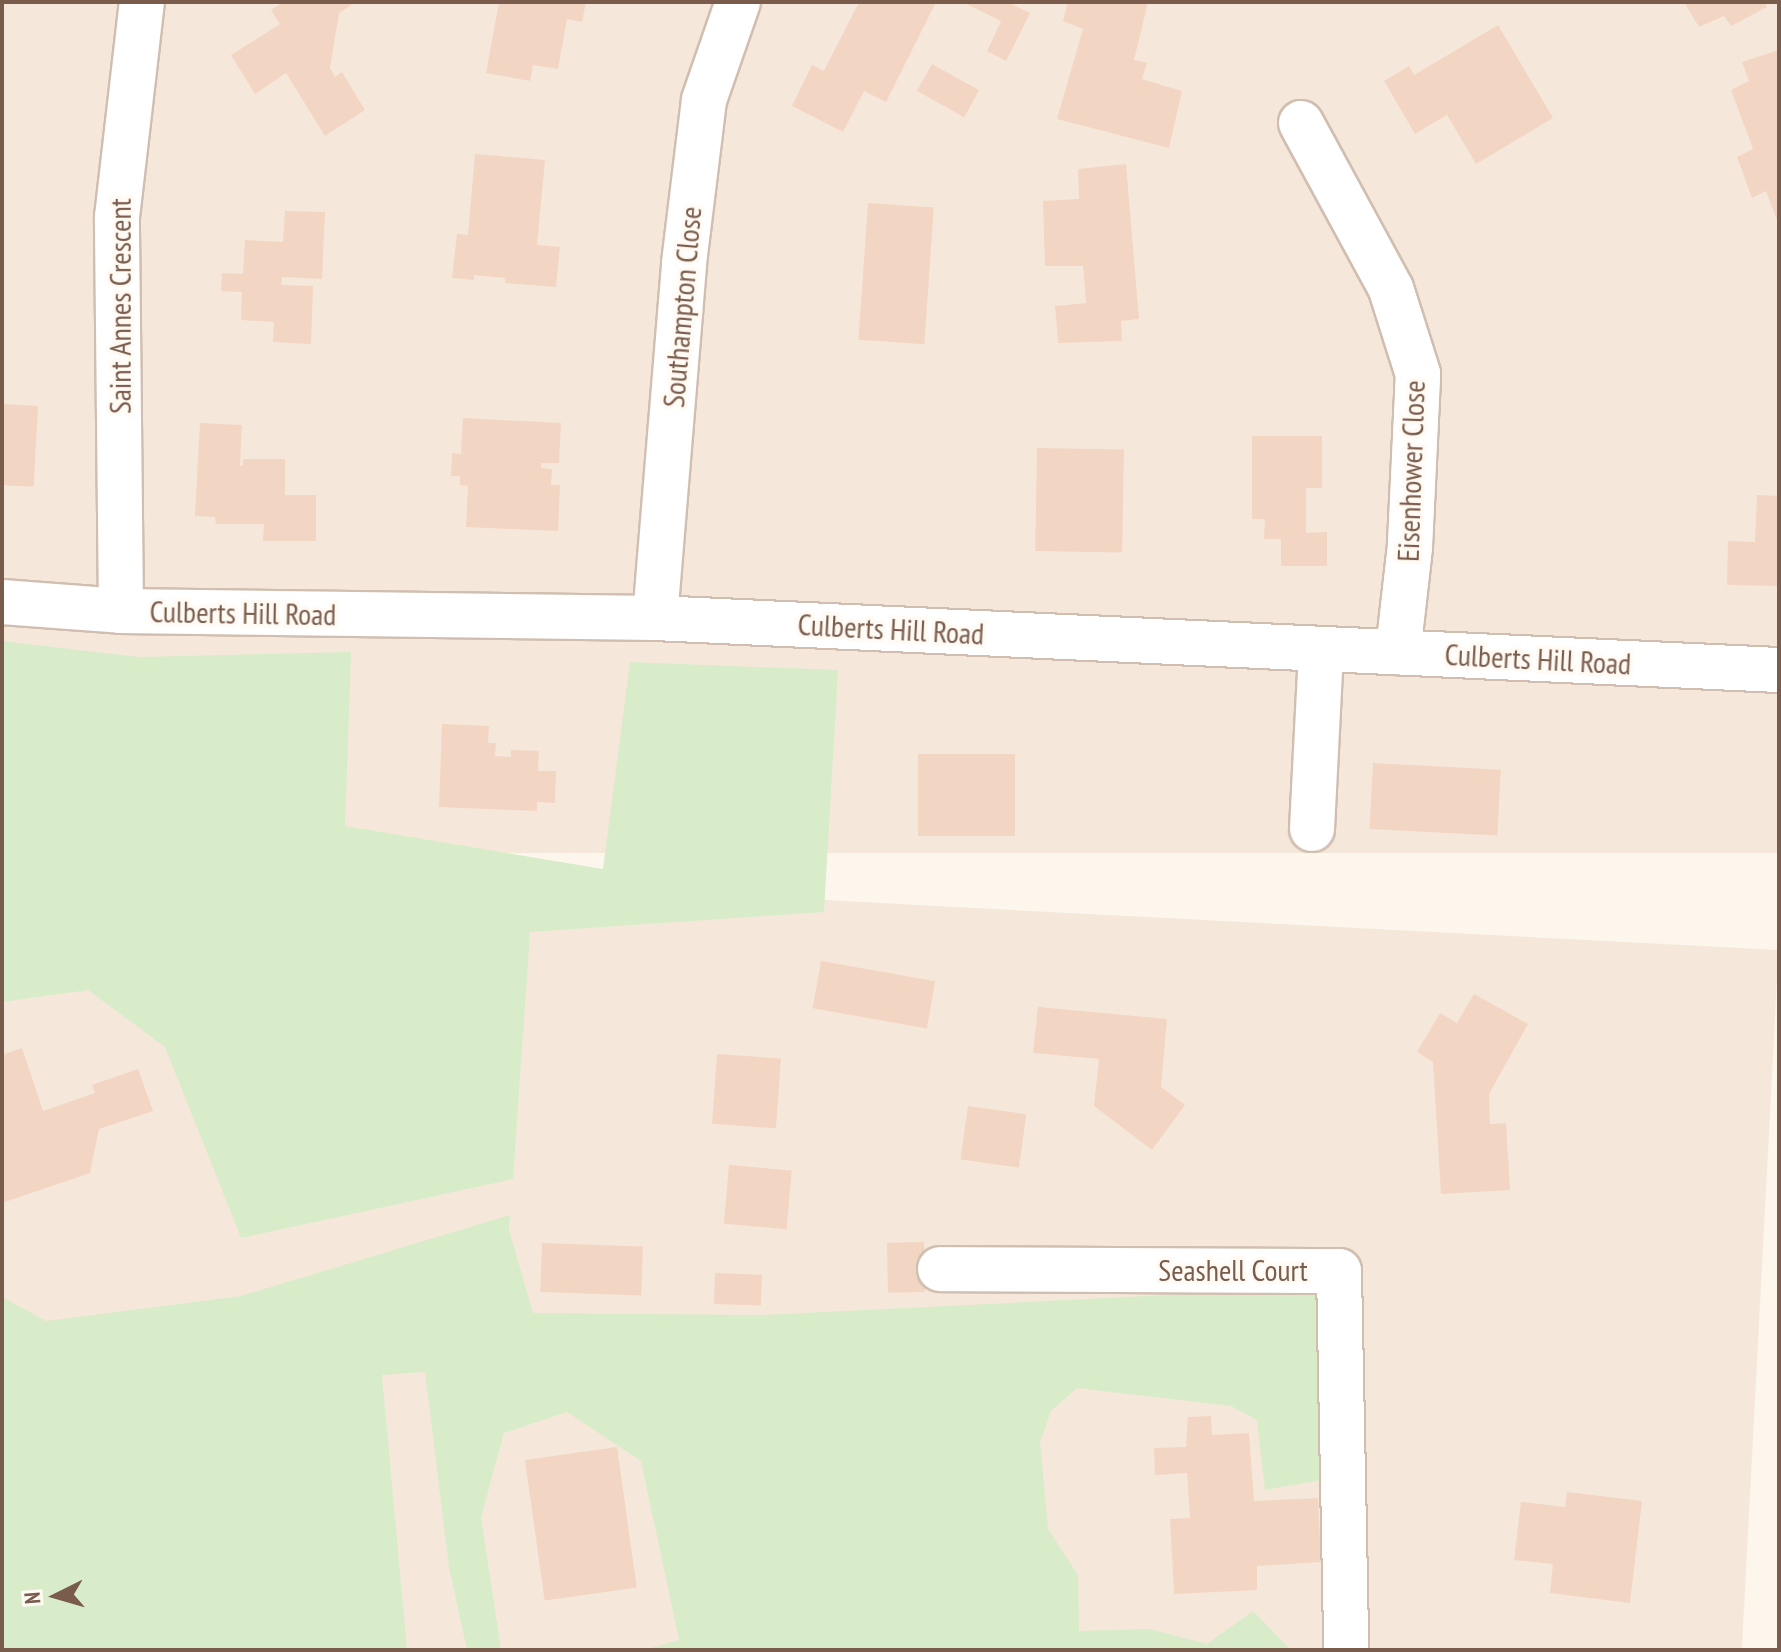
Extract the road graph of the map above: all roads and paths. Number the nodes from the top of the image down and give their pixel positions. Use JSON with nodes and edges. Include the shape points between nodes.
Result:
{"nodes":[{"id":1,"x":142,"y":2,"type":"edge"},
{"id":2,"x":738,"y":2,"type":"edge"},
{"id":3,"x":1301,"y":123,"type":"dead end"},
{"id":4,"x":2,"y":602,"type":"edge"},
{"id":5,"x":121,"y":611,"type":"junction"},
{"id":6,"x":655,"y":618,"type":"junction"},
{"id":7,"x":1321,"y":649,"type":"junction"},
{"id":8,"x":1398,"y":652,"type":"junction"},
{"id":9,"x":1779,"y":670,"type":"edge"},
{"id":10,"x":1312,"y":829,"type":"dead end"},
{"id":11,"x":940,"y":1269,"type":"dead end"},
{"id":12,"x":1346,"y":1650,"type":"edge"}],
"edges":[{"from":1,"to":5,"type":"street","name":"Saint Annes Crescent","via":[[117,217]]},
{"from":2,"to":6,"type":"street","name":"Southampton Close","via":[[704,100],[684,263]]},
{"from":3,"to":8,"type":"street","name":"Eisenhower Close","via":[[1391,289],[1418,374],[1410,546]]},
{"from":4,"to":5,"type":"street","name":"Culberts Hill Road"},
{"from":5,"to":6,"type":"street","name":"Culberts Hill Road"},
{"from":6,"to":7,"type":"street","name":"Culberts Hill Road"},
{"from":7,"to":8,"type":"street","name":"Culberts Hill Road"},
{"from":7,"to":10,"type":"street"},
{"from":8,"to":9,"type":"street","name":"Culberts Hill Road"},
{"from":11,"to":12,"type":"street","name":"Seashell Court","via":[[1339,1271]]}]}
